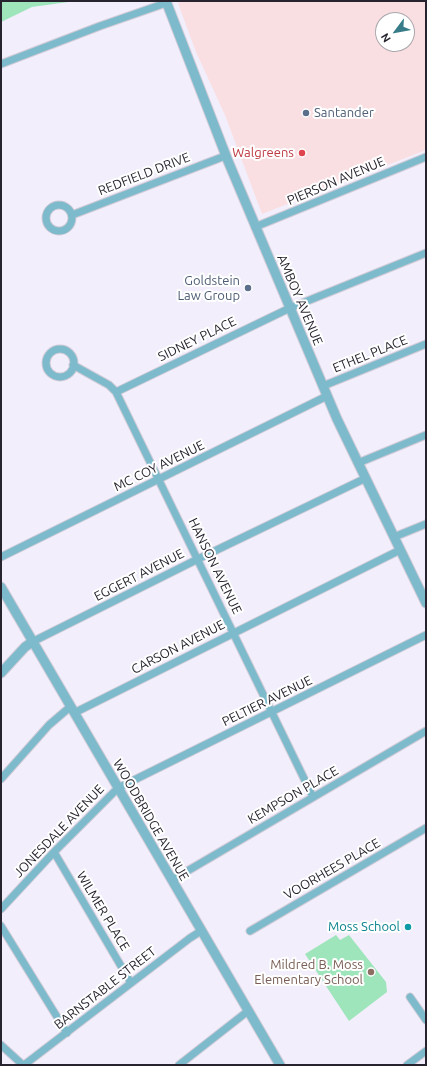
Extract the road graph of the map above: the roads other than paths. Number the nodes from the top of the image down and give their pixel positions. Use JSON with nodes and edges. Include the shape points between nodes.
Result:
{"nodes":[{"id":1,"x":166,"y":2,"type":"edge"},
{"id":2,"x":1,"y":64,"type":"edge"},
{"id":3,"x":226,"y":156,"type":"junction"},
{"id":4,"x":426,"y":157,"type":"edge"},
{"id":5,"x":72,"y":215,"type":"dead end"},
{"id":6,"x":255,"y":227,"type":"junction"},
{"id":7,"x":426,"y":253,"type":"edge"},
{"id":8,"x":290,"y":308,"type":"junction"},
{"id":9,"x":426,"y":344,"type":"edge"},
{"id":10,"x":73,"y":365,"type":"dead end"},
{"id":11,"x":323,"y":386,"type":"junction"},
{"id":12,"x":116,"y":392,"type":"junction"},
{"id":13,"x":328,"y":396,"type":"junction"},
{"id":14,"x":426,"y":435,"type":"edge"},
{"id":15,"x":358,"y":463,"type":"junction"},
{"id":16,"x":366,"y":478,"type":"junction"},
{"id":17,"x":158,"y":479,"type":"junction"},
{"id":18,"x":426,"y":524,"type":"edge"},
{"id":19,"x":394,"y":537,"type":"junction"},
{"id":20,"x":400,"y":550,"type":"junction"},
{"id":21,"x":1,"y":557,"type":"edge"},
{"id":22,"x":198,"y":559,"type":"junction"},
{"id":23,"x":1,"y":587,"type":"edge"},
{"id":24,"x":423,"y":588,"type":"edge"},
{"id":25,"x":426,"y":603,"type":"edge"},
{"id":26,"x":234,"y":632,"type":"junction"},
{"id":27,"x":426,"y":636,"type":"edge"},
{"id":28,"x":32,"y":642,"type":"junction"},
{"id":29,"x":1,"y":674,"type":"edge"},
{"id":30,"x":72,"y":710,"type":"junction"},
{"id":31,"x":272,"y":712,"type":"junction"},
{"id":32,"x":426,"y":730,"type":"edge"},
{"id":33,"x":1,"y":779,"type":"edge"},
{"id":34,"x":118,"y":788,"type":"junction"},
{"id":35,"x":313,"y":797,"type":"junction"},
{"id":36,"x":426,"y":828,"type":"edge"},
{"id":37,"x":54,"y":852,"type":"junction"},
{"id":38,"x":172,"y":880,"type":"junction"},
{"id":39,"x":1,"y":910,"type":"edge"},
{"id":40,"x":1,"y":926,"type":"edge"},
{"id":41,"x":202,"y":931,"type":"junction"},
{"id":42,"x":250,"y":931,"type":"dead end"},
{"id":43,"x":131,"y":983,"type":"junction"},
{"id":44,"x":410,"y":997,"type":"dead end"},
{"id":45,"x":248,"y":1011,"type":"junction"},
{"id":46,"x":426,"y":1020,"type":"edge"},
{"id":47,"x":67,"y":1033,"type":"junction"},
{"id":48,"x":1,"y":1045,"type":"edge"},
{"id":49,"x":426,"y":1051,"type":"edge"},
{"id":50,"x":24,"y":1065,"type":"edge"},
{"id":51,"x":179,"y":1065,"type":"edge"},
{"id":52,"x":280,"y":1065,"type":"edge"},
{"id":53,"x":407,"y":1065,"type":"edge"}],
"edges":[{"from":1,"to":2,"type":"street"},
{"from":1,"to":3,"type":"street","name":"AMBOY AVENUE"},
{"from":3,"to":5,"type":"street","name":"REDFIELD DRIVE"},
{"from":3,"to":6,"type":"street","name":"AMBOY AVENUE"},
{"from":4,"to":6,"type":"street","name":"PIERSON AVENUE"},
{"from":6,"to":8,"type":"street","name":"AMBOY AVENUE"},
{"from":7,"to":8,"type":"street","name":"SIDNEY PLACE"},
{"from":8,"to":11,"type":"street","name":"AMBOY AVENUE"},
{"from":8,"to":12,"type":"street","name":"SIDNEY PLACE"},
{"from":9,"to":11,"type":"street","name":"ETHEL PLACE"},
{"from":10,"to":12,"type":"street","name":"HANSON AVENUE","via":[[109,385]]},
{"from":11,"to":13,"type":"street","name":"AMBOY AVENUE"},
{"from":12,"to":17,"type":"street","name":"HANSON AVENUE"},
{"from":13,"to":15,"type":"street","name":"AMBOY AVENUE"},
{"from":13,"to":17,"type":"street","name":"MC COY AVENUE"},
{"from":14,"to":15,"type":"street"},
{"from":15,"to":16,"type":"street","name":"AMBOY AVENUE"},
{"from":16,"to":19,"type":"street","name":"AMBOY AVENUE"},
{"from":16,"to":22,"type":"street","name":"EGGERT AVENUE"},
{"from":17,"to":21,"type":"street","name":"MC COY AVENUE"},
{"from":17,"to":22,"type":"street","name":"HANSON AVENUE"},
{"from":18,"to":19,"type":"street"},
{"from":19,"to":20,"type":"street","name":"AMBOY AVENUE"},
{"from":20,"to":24,"type":"street","name":"AMBOY AVENUE"},
{"from":20,"to":26,"type":"street","name":"CARSON AVENUE"},
{"from":22,"to":26,"type":"street","name":"HANSON AVENUE"},
{"from":22,"to":28,"type":"street","name":"EGGERT AVENUE"},
{"from":23,"to":28,"type":"street","name":"WOODBRIDGE AVENUE"},
{"from":24,"to":25,"type":"street","name":"AMBOY AVENUE"},
{"from":26,"to":30,"type":"street","name":"CARSON AVENUE"},
{"from":26,"to":31,"type":"street","name":"HANSON AVENUE"},
{"from":27,"to":31,"type":"street","name":"PELTIER AVENUE"},
{"from":28,"to":29,"type":"street"},
{"from":28,"to":30,"type":"street","name":"WOODBRIDGE AVENUE"},
{"from":30,"to":33,"type":"street","name":"CARSON AVENUE","via":[[49,725]]},
{"from":30,"to":34,"type":"street","name":"WOODBRIDGE AVENUE"},
{"from":31,"to":34,"type":"street","name":"PELTIER AVENUE"},
{"from":31,"to":35,"type":"street","name":"HANSON AVENUE"},
{"from":32,"to":35,"type":"street","name":"KEMPSON PLACE"},
{"from":34,"to":37,"type":"street","name":"JONESDALE AVENUE"},
{"from":34,"to":38,"type":"street","name":"WOODBRIDGE AVENUE"},
{"from":35,"to":38,"type":"street","name":"KEMPSON PLACE"},
{"from":36,"to":42,"type":"street","name":"VOORHEES PLACE"},
{"from":37,"to":39,"type":"street","name":"JONESDALE AVENUE"},
{"from":37,"to":43,"type":"street","name":"WILMER PLACE"},
{"from":38,"to":41,"type":"street","name":"WOODBRIDGE AVENUE"},
{"from":40,"to":47,"type":"street"},
{"from":41,"to":43,"type":"street","name":"BARNSTABLE STREET"},
{"from":41,"to":45,"type":"street","name":"WOODBRIDGE AVENUE"},
{"from":43,"to":47,"type":"street","name":"BARNSTABLE STREET"},
{"from":44,"to":46,"type":"street"},
{"from":45,"to":51,"type":"street"},
{"from":45,"to":52,"type":"street","name":"WOODBRIDGE AVENUE"},
{"from":47,"to":50,"type":"street","name":"BARNSTABLE STREET"},
{"from":48,"to":50,"type":"street"},
{"from":49,"to":53,"type":"street"}]}
